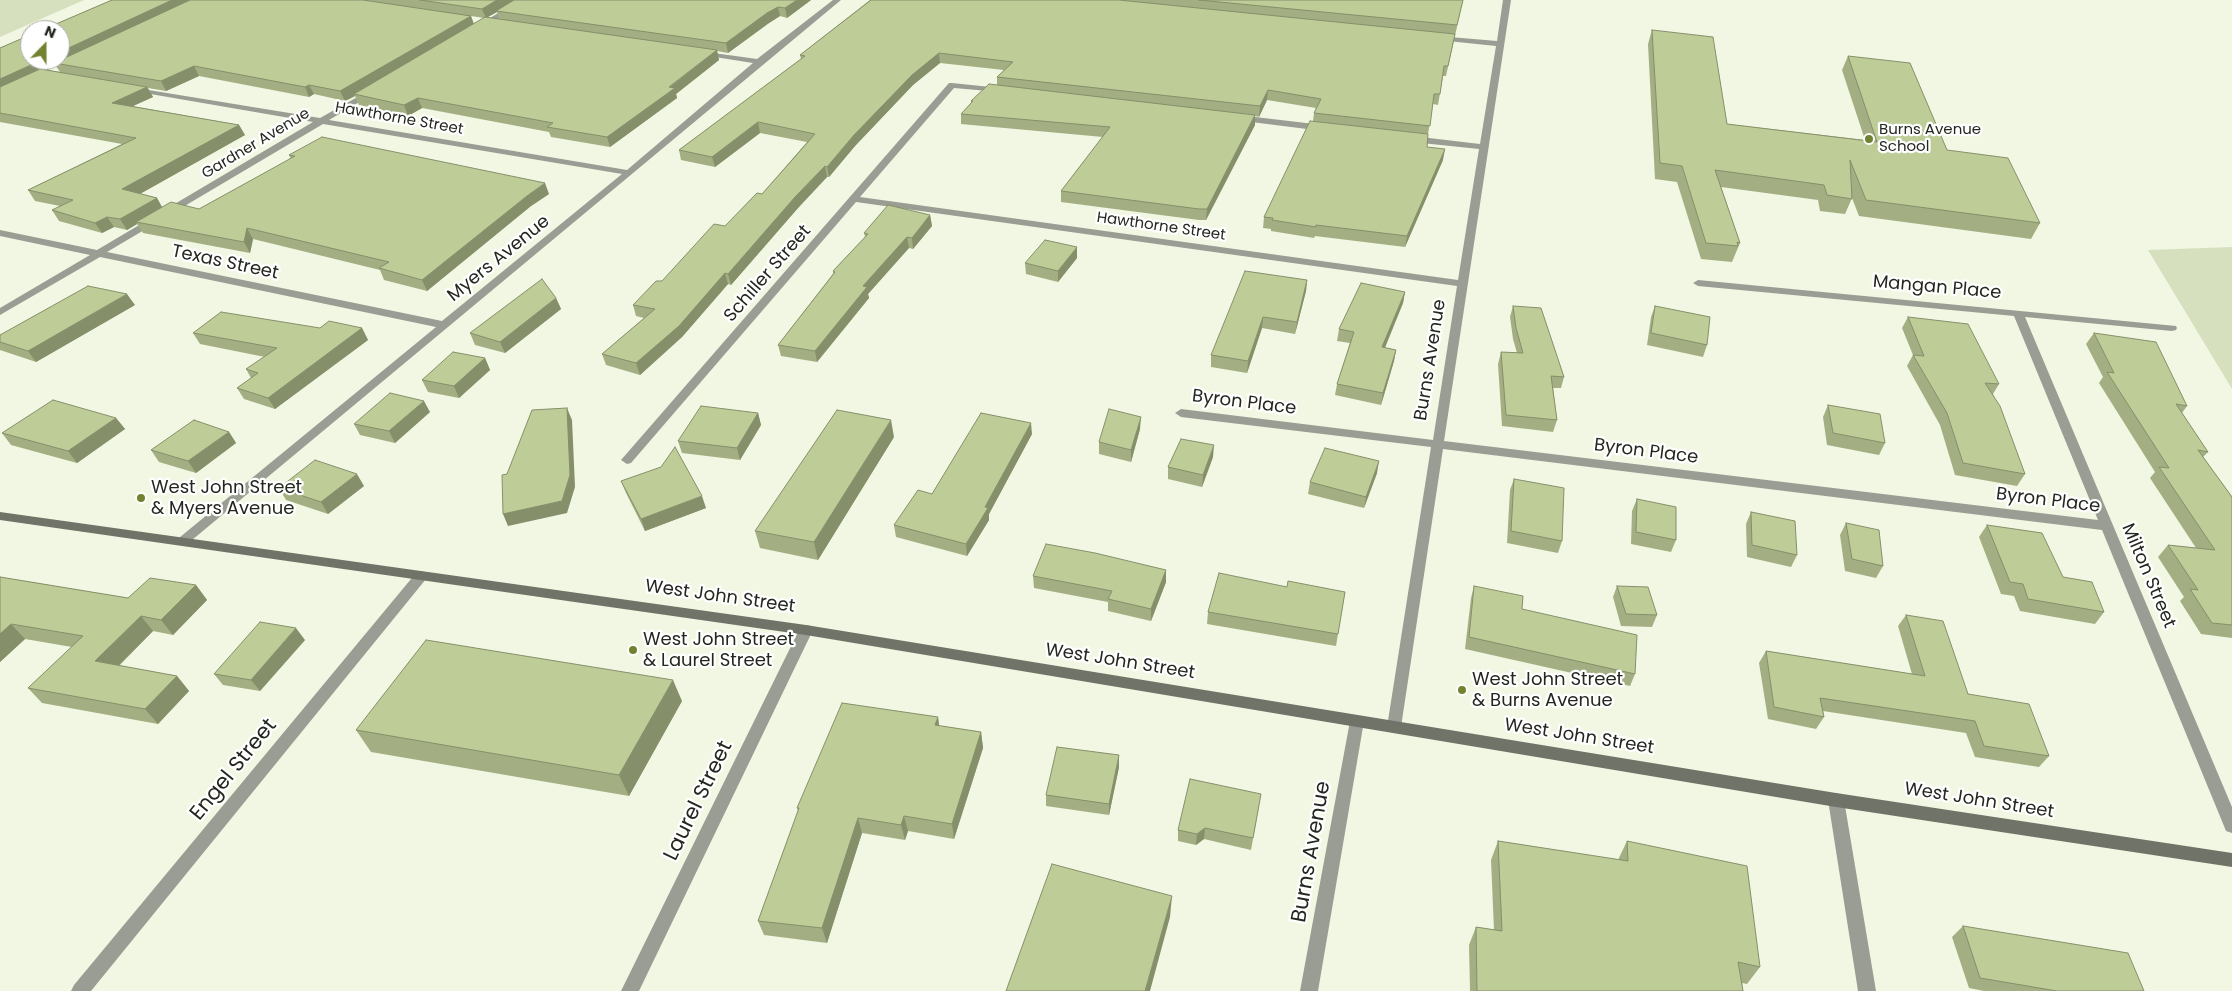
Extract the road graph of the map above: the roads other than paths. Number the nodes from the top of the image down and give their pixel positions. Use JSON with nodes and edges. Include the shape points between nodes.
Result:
{"nodes":[{"id":1,"x":525,"y":0,"type":"edge"},
{"id":2,"x":837,"y":0,"type":"edge"},
{"id":3,"x":1507,"y":0,"type":"edge"},
{"id":4,"x":470,"y":20,"type":"edge"},
{"id":5,"x":488,"y":22,"type":"junction"},
{"id":6,"x":503,"y":24,"type":"edge"},
{"id":7,"x":468,"y":34,"type":"edge"},
{"id":8,"x":1426,"y":36,"type":"edge"},
{"id":9,"x":1500,"y":44,"type":"junction"},
{"id":10,"x":690,"y":52,"type":"edge"},
{"id":11,"x":759,"y":62,"type":"junction"},
{"id":12,"x":378,"y":87,"type":"edge"},
{"id":13,"x":122,"y":88,"type":"edge"},
{"id":14,"x":1014,"y":92,"type":"edge"},
{"id":15,"x":1232,"y":118,"type":"edge"},
{"id":16,"x":321,"y":121,"type":"junction"},
{"id":17,"x":1330,"y":129,"type":"edge"},
{"id":18,"x":1400,"y":137,"type":"edge"},
{"id":19,"x":1484,"y":147,"type":"junction"},
{"id":20,"x":629,"y":173,"type":"junction"},
{"id":21,"x":854,"y":199,"type":"junction"},
{"id":22,"x":0,"y":233,"type":"edge"},
{"id":23,"x":98,"y":254,"type":"junction"},
{"id":24,"x":1698,"y":283,"type":"dead end"},
{"id":25,"x":1463,"y":284,"type":"junction"},
{"id":26,"x":0,"y":312,"type":"edge"},
{"id":27,"x":2018,"y":313,"type":"junction"},
{"id":28,"x":444,"y":325,"type":"junction"},
{"id":29,"x":2172,"y":328,"type":"dead end"},
{"id":30,"x":1181,"y":413,"type":"dead end"},
{"id":31,"x":1438,"y":445,"type":"junction"},
{"id":32,"x":627,"y":460,"type":"dead end"},
{"id":33,"x":0,"y":516,"type":"edge"},
{"id":34,"x":2107,"y":526,"type":"junction"},
{"id":35,"x":181,"y":542,"type":"junction"},
{"id":36,"x":421,"y":576,"type":"junction"},
{"id":37,"x":806,"y":630,"type":"junction"},
{"id":38,"x":1357,"y":721,"type":"junction"},
{"id":39,"x":1394,"y":727,"type":"junction"},
{"id":40,"x":1836,"y":800,"type":"junction"},
{"id":41,"x":2232,"y":826,"type":"edge"},
{"id":42,"x":2232,"y":860,"type":"edge"},
{"id":43,"x":80,"y":991,"type":"edge"},
{"id":44,"x":630,"y":991,"type":"edge"},
{"id":45,"x":1310,"y":991,"type":"edge"},
{"id":46,"x":1867,"y":991,"type":"edge"}],
"edges":[{"from":1,"to":5,"type":"street"},
{"from":2,"to":11,"type":"street","name":"Myers Avenue"},
{"from":3,"to":9,"type":"street","name":"Burns Avenue"},
{"from":4,"to":5,"type":"street"},
{"from":5,"to":6,"type":"street"},
{"from":5,"to":7,"type":"street"},
{"from":8,"to":9,"type":"street"},
{"from":9,"to":19,"type":"street","name":"Burns Avenue"},
{"from":10,"to":11,"type":"street"},
{"from":11,"to":20,"type":"street","name":"Myers Avenue"},
{"from":12,"to":16,"type":"street","name":"Gardner Avenue"},
{"from":13,"to":16,"type":"street","name":"Hawthorne Street"},
{"from":14,"to":21,"type":"street","name":"Schiller Street","via":[[952,85]]},
{"from":15,"to":17,"type":"street"},
{"from":16,"to":20,"type":"street","name":"Hawthorne Street"},
{"from":16,"to":23,"type":"street","name":"Gardner Avenue"},
{"from":18,"to":19,"type":"street"},
{"from":19,"to":25,"type":"street","name":"Burns Avenue"},
{"from":20,"to":28,"type":"street","name":"Myers Avenue"},
{"from":21,"to":25,"type":"street","name":"Hawthorne Street"},
{"from":21,"to":32,"type":"street","name":"Schiller Street"},
{"from":22,"to":23,"type":"street","name":"Texas Street"},
{"from":23,"to":26,"type":"street","name":"Gardner Avenue"},
{"from":23,"to":28,"type":"street","name":"Texas Street"},
{"from":24,"to":27,"type":"street","name":"Mangan Place"},
{"from":25,"to":31,"type":"street","name":"Burns Avenue"},
{"from":27,"to":29,"type":"street","name":"Mangan Place"},
{"from":27,"to":34,"type":"street","name":"Milton Street"},
{"from":28,"to":35,"type":"street","name":"Myers Avenue"},
{"from":30,"to":31,"type":"street","name":"Byron Place"},
{"from":31,"to":34,"type":"street","name":"Byron Place"},
{"from":31,"to":39,"type":"street","name":"Burns Avenue"},
{"from":33,"to":35,"type":"main road","name":"West John Street"},
{"from":34,"to":41,"type":"street","name":"Milton Street"},
{"from":35,"to":36,"type":"main road","name":"West John Street"},
{"from":36,"to":37,"type":"main road","name":"West John Street"},
{"from":36,"to":43,"type":"street","name":"Engel Street"},
{"from":37,"to":38,"type":"main road","name":"West John Street"},
{"from":37,"to":44,"type":"street","name":"Laurel Street"},
{"from":38,"to":39,"type":"main road","name":"West John Street"},
{"from":38,"to":45,"type":"street","name":"Burns Avenue"},
{"from":39,"to":40,"type":"main road","name":"West John Street"},
{"from":40,"to":42,"type":"main road","name":"West John Street"},
{"from":40,"to":46,"type":"street"}]}
